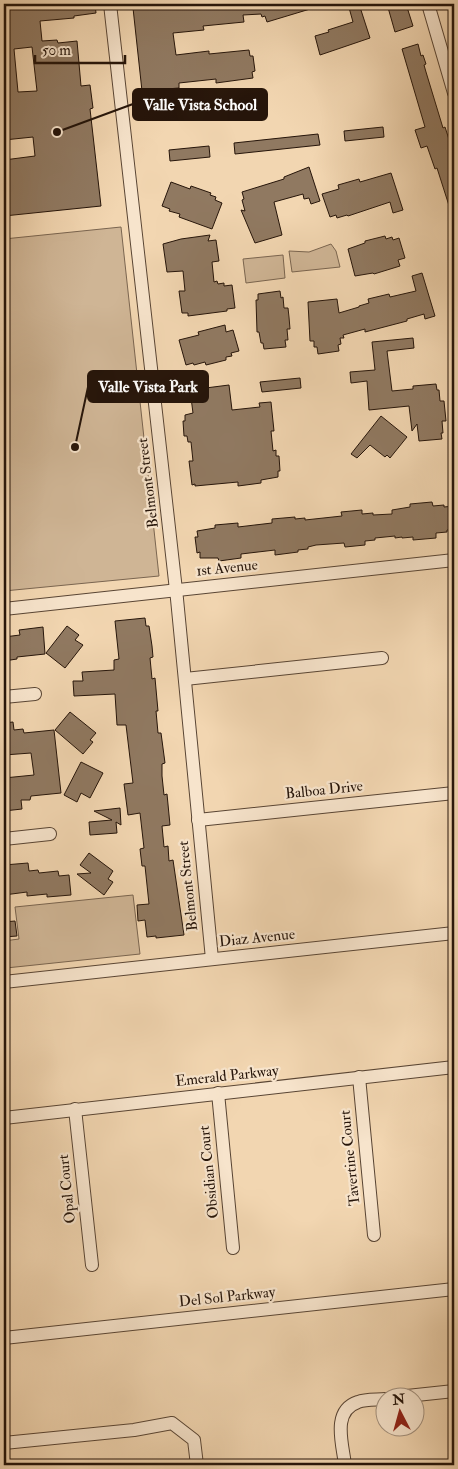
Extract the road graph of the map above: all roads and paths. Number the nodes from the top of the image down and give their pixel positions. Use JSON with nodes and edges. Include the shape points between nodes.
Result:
{"nodes":[{"id":1,"x":110,"y":4,"type":"edge"},
{"id":2,"x":428,"y":4,"type":"edge"},
{"id":3,"x":454,"y":93,"type":"edge"},
{"id":4,"x":454,"y":560,"type":"edge"},
{"id":5,"x":176,"y":589,"type":"junction"},
{"id":6,"x":4,"y":609,"type":"edge"},
{"id":7,"x":382,"y":658,"type":"dead end"},
{"id":8,"x":185,"y":679,"type":"junction"},
{"id":9,"x":35,"y":694,"type":"dead end"},
{"id":10,"x":4,"y":698,"type":"edge"},
{"id":11,"x":454,"y":793,"type":"edge"},
{"id":12,"x":198,"y":820,"type":"junction"},
{"id":13,"x":50,"y":834,"type":"dead end"},
{"id":14,"x":4,"y":839,"type":"edge"},
{"id":15,"x":454,"y":933,"type":"edge"},
{"id":16,"x":212,"y":959,"type":"junction"},
{"id":17,"x":4,"y":982,"type":"edge"},
{"id":18,"x":454,"y":1068,"type":"edge"},
{"id":19,"x":359,"y":1077,"type":"junction"},
{"id":20,"x":218,"y":1093,"type":"junction"},
{"id":21,"x":75,"y":1109,"type":"junction"},
{"id":22,"x":4,"y":1118,"type":"edge"},
{"id":23,"x":374,"y":1235,"type":"dead end"},
{"id":24,"x":233,"y":1248,"type":"dead end"},
{"id":25,"x":92,"y":1265,"type":"dead end"},
{"id":26,"x":454,"y":1289,"type":"edge"},
{"id":27,"x":4,"y":1338,"type":"edge"},
{"id":28,"x":454,"y":1392,"type":"edge"},
{"id":29,"x":426,"y":1394,"type":"edge"},
{"id":30,"x":376,"y":1400,"type":"edge"},
{"id":31,"x":4,"y":1443,"type":"edge"},
{"id":32,"x":197,"y":1465,"type":"edge"},
{"id":33,"x":345,"y":1465,"type":"edge"}],
"edges":[{"from":1,"to":5,"type":"street","name":"Belmont Street"},
{"from":2,"to":3,"type":"street"},
{"from":4,"to":5,"type":"street","name":"1st Avenue"},
{"from":5,"to":6,"type":"street","name":"1st Avenue"},
{"from":5,"to":8,"type":"street","name":"Belmont Street"},
{"from":7,"to":8,"type":"street"},
{"from":8,"to":12,"type":"street","name":"Belmont Street"},
{"from":9,"to":10,"type":"street"},
{"from":11,"to":12,"type":"street","name":"Balboa Drive"},
{"from":12,"to":16,"type":"street","name":"Belmont Street"},
{"from":13,"to":14,"type":"street"},
{"from":15,"to":16,"type":"street","name":"Diaz Avenue"},
{"from":16,"to":17,"type":"street","name":"Diaz Avenue"},
{"from":18,"to":19,"type":"street","name":"Emerald Parkway"},
{"from":19,"to":20,"type":"street","name":"Emerald Parkway"},
{"from":19,"to":23,"type":"street","name":"Tavertine Court"},
{"from":20,"to":21,"type":"street","name":"Emerald Parkway"},
{"from":20,"to":24,"type":"street","name":"Obsidian Court"},
{"from":21,"to":22,"type":"street","name":"Emerald Parkway"},
{"from":21,"to":25,"type":"street","name":"Opal Court"},
{"from":26,"to":27,"type":"street","name":"Del Sol Parkway"},
{"from":28,"to":29,"type":"street"},
{"from":30,"to":33,"type":"street","via":[[357,1402],[344,1412],[340,1425]]},
{"from":31,"to":32,"type":"street","via":[[172,1423],[194,1440]]}]}
